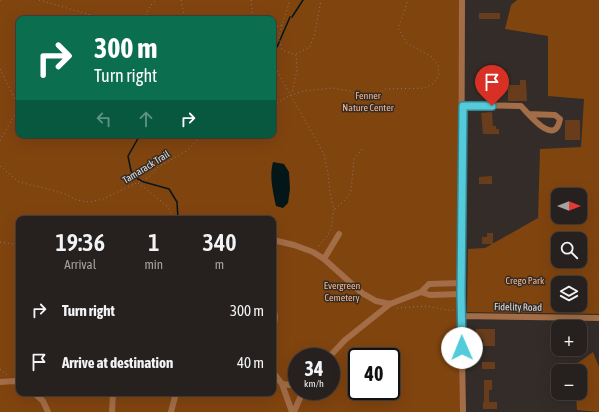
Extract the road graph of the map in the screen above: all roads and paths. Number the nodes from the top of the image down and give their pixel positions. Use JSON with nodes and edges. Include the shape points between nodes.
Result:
{"nodes":[{"id":1,"x":38,"y":0,"type":"edge"},
{"id":2,"x":156,"y":0,"type":"edge"},
{"id":3,"x":181,"y":0,"type":"edge"},
{"id":4,"x":251,"y":0,"type":"edge"},
{"id":5,"x":290,"y":0,"type":"edge"},
{"id":6,"x":321,"y":0,"type":"edge"},
{"id":7,"x":408,"y":0,"type":"edge"},
{"id":8,"x":462,"y":0,"type":"edge"},
{"id":9,"x":95,"y":16,"type":"edge"},
{"id":10,"x":145,"y":16,"type":"edge"},
{"id":11,"x":184,"y":16,"type":"edge"},
{"id":12,"x":253,"y":16,"type":"edge"},
{"id":13,"x":282,"y":25,"type":"junction"},
{"id":14,"x":276,"y":27,"type":"edge"},
{"id":15,"x":296,"y":55,"type":"junction"},
{"id":16,"x":276,"y":69,"type":"edge"},
{"id":17,"x":0,"y":70,"type":"edge"},
{"id":18,"x":291,"y":95,"type":"junction"},
{"id":19,"x":16,"y":101,"type":"edge"},
{"id":20,"x":276,"y":103,"type":"edge"},
{"id":21,"x":463,"y":106,"type":"junction"},
{"id":22,"x":16,"y":112,"type":"edge"},
{"id":23,"x":529,"y":114,"type":"junction"},
{"id":24,"x":202,"y":138,"type":"edge"},
{"id":25,"x":0,"y":141,"type":"edge"},
{"id":26,"x":363,"y":148,"type":"dead end"},
{"id":27,"x":0,"y":166,"type":"edge"},
{"id":28,"x":137,"y":182,"type":"junction"},
{"id":29,"x":334,"y":210,"type":"junction"},
{"id":30,"x":173,"y":216,"type":"edge"},
{"id":31,"x":339,"y":234,"type":"dead end"},
{"id":32,"x":276,"y":241,"type":"edge"},
{"id":33,"x":0,"y":242,"type":"edge"},
{"id":34,"x":16,"y":245,"type":"edge"},
{"id":35,"x":313,"y":252,"type":"junction"},
{"id":36,"x":324,"y":259,"type":"junction"},
{"id":37,"x":461,"y":283,"type":"junction"},
{"id":38,"x":420,"y":292,"type":"junction"},
{"id":39,"x":461,"y":294,"type":"junction"},
{"id":40,"x":390,"y":304,"type":"junction"},
{"id":41,"x":456,"y":310,"type":"dead end"},
{"id":42,"x":461,"y":316,"type":"junction"},
{"id":43,"x":599,"y":318,"type":"edge"},
{"id":44,"x":337,"y":348,"type":"edge"},
{"id":45,"x":0,"y":369,"type":"edge"},
{"id":46,"x":276,"y":376,"type":"edge"},
{"id":47,"x":16,"y":381,"type":"edge"},
{"id":48,"x":0,"y":382,"type":"edge"},
{"id":49,"x":16,"y":382,"type":"edge"},
{"id":50,"x":282,"y":384,"type":"junction"},
{"id":51,"x":288,"y":385,"type":"edge"},
{"id":52,"x":37,"y":396,"type":"edge"},
{"id":53,"x":115,"y":396,"type":"edge"},
{"id":54,"x":175,"y":396,"type":"edge"},
{"id":55,"x":299,"y":400,"type":"edge"},
{"id":56,"x":48,"y":412,"type":"edge"},
{"id":57,"x":112,"y":412,"type":"edge"},
{"id":58,"x":171,"y":412,"type":"edge"},
{"id":59,"x":293,"y":412,"type":"edge"},
{"id":60,"x":463,"y":412,"type":"edge"}],
"edges":[{"from":1,"to":9,"type":"path"},
{"from":2,"to":10,"type":"path"},
{"from":3,"to":11,"type":"path"},
{"from":4,"to":12,"type":"path"},
{"from":5,"to":13,"type":"path"},
{"from":6,"to":15,"type":"path","via":[[310,47]]},
{"from":7,"to":18,"type":"path","via":[[398,28],[407,43],[432,57],[438,65],[439,74],[434,83],[425,88],[386,89],[373,98],[361,98],[350,91],[333,88]]},
{"from":8,"to":21,"type":"street"},
{"from":13,"to":14,"type":"path"},
{"from":13,"to":15,"type":"path","via":[[279,37],[282,50]]},
{"from":15,"to":18,"type":"path","via":[[297,70]]},
{"from":16,"to":18,"type":"path"},
{"from":17,"to":19,"type":"path"},
{"from":18,"to":20,"type":"path"},
{"from":18,"to":29,"type":"path","via":[[324,154]]},
{"from":21,"to":23,"type":"street","via":[[521,106]]},
{"from":21,"to":37,"type":"street"},
{"from":22,"to":25,"type":"path"},
{"from":23,"to":23,"type":"street","via":[[543,128],[555,130],[559,125],[560,119],[555,114]]},
{"from":24,"to":28,"type":"path","name":"Tamarack Trail","via":[[188,150],[158,167],[149,177]]},
{"from":26,"to":29,"type":"path","via":[[354,159],[351,191]]},
{"from":27,"to":28,"type":"path","name":"Tamarack Trail","via":[[19,182],[90,202],[103,199]]},
{"from":28,"to":30,"type":"path","via":[[166,205]]},
{"from":29,"to":35,"type":"path","via":[[331,230]]},
{"from":31,"to":36,"type":"street"},
{"from":32,"to":35,"type":"street"},
{"from":33,"to":34,"type":"path"},
{"from":35,"to":36,"type":"street"},
{"from":36,"to":40,"type":"street","via":[[362,293],[376,301]]},
{"from":37,"to":38,"type":"street","via":[[429,284]]},
{"from":37,"to":39,"type":"street"},
{"from":38,"to":39,"type":"street","via":[[430,295]]},
{"from":38,"to":40,"type":"street"},
{"from":39,"to":42,"type":"street"},
{"from":40,"to":41,"type":"path","via":[[397,308],[426,306]]},
{"from":40,"to":44,"type":"street"},
{"from":42,"to":43,"type":"street","name":"Fidelity Road"},
{"from":42,"to":60,"type":"street"},
{"from":45,"to":47,"type":"path"},
{"from":46,"to":50,"type":"street"},
{"from":48,"to":49,"type":"street"},
{"from":50,"to":51,"type":"street"},
{"from":50,"to":59,"type":"street"},
{"from":52,"to":56,"type":"street"},
{"from":53,"to":57,"type":"street"},
{"from":54,"to":58,"type":"street"},
{"from":55,"to":59,"type":"street"}]}
